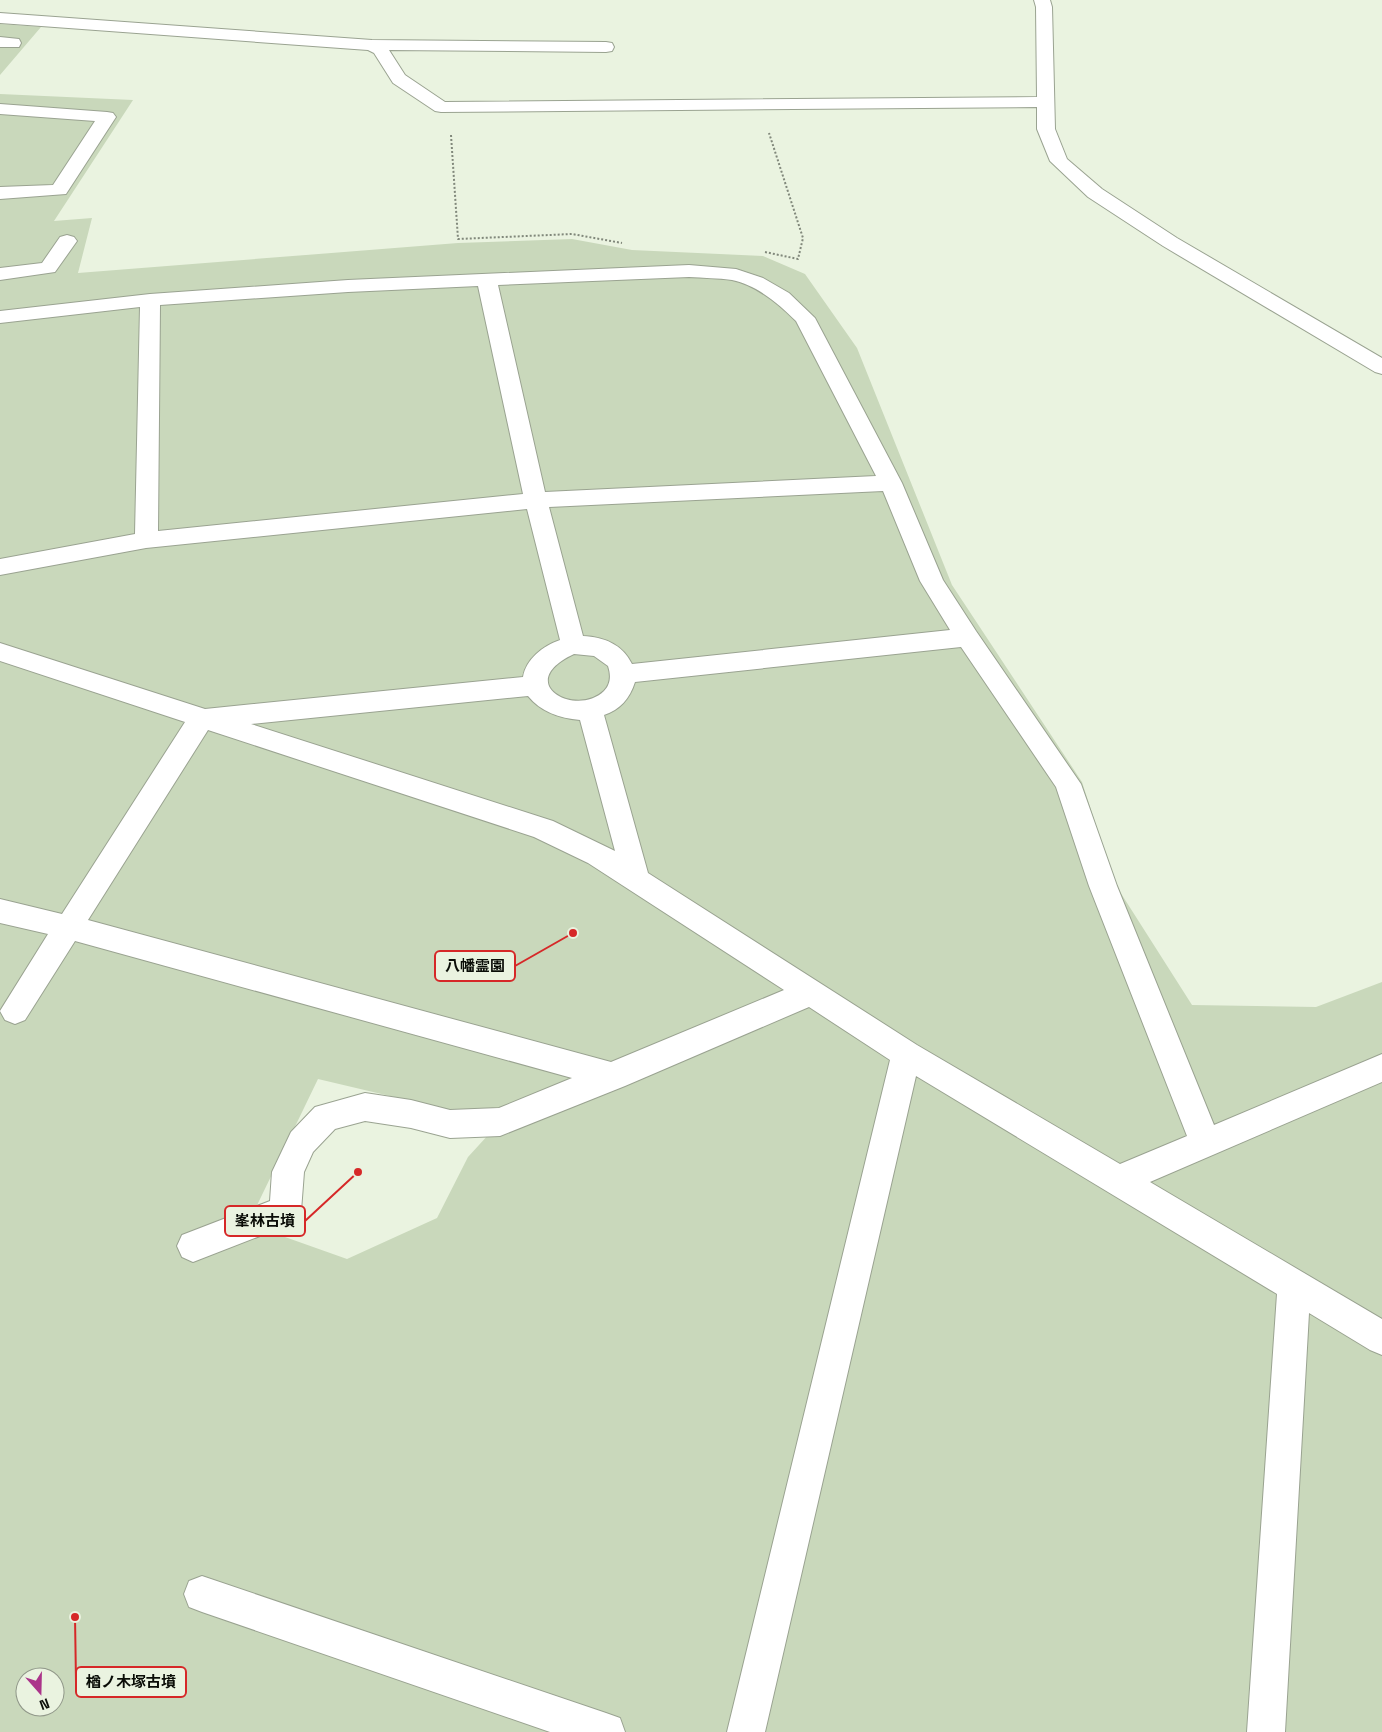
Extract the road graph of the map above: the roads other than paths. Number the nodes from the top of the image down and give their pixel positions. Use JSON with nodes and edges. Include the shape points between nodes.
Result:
{"nodes":[{"id":1,"x":1042,"y":0,"type":"edge"},
{"id":2,"x":0,"y":18,"type":"edge"},
{"id":3,"x":372,"y":45,"type":"junction"},
{"id":4,"x":606,"y":47,"type":"dead end"},
{"id":5,"x":1044,"y":102,"type":"junction"},
{"id":6,"x":0,"y":108,"type":"edge"},
{"id":7,"x":0,"y":193,"type":"edge"},
{"id":8,"x":66,"y":241,"type":"dead end"},
{"id":9,"x":0,"y":274,"type":"edge"},
{"id":10,"x":487,"y":281,"type":"junction"},
{"id":11,"x":150,"y":300,"type":"junction"},
{"id":12,"x":0,"y":317,"type":"edge"},
{"id":13,"x":1382,"y":367,"type":"edge"},
{"id":14,"x":891,"y":483,"type":"junction"},
{"id":15,"x":536,"y":500,"type":"junction"},
{"id":16,"x":146,"y":540,"type":"junction"},
{"id":17,"x":0,"y":567,"type":"edge"},
{"id":18,"x":967,"y":637,"type":"junction"},
{"id":19,"x":573,"y":645,"type":"junction"},
{"id":20,"x":0,"y":652,"type":"edge"},
{"id":21,"x":623,"y":674,"type":"junction"},
{"id":22,"x":536,"y":685,"type":"junction"},
{"id":23,"x":590,"y":709,"type":"junction"},
{"id":24,"x":201,"y":718,"type":"junction"},
{"id":25,"x":635,"y":877,"type":"junction"},
{"id":26,"x":0,"y":911,"type":"edge"},
{"id":27,"x":68,"y":927,"type":"junction"},
{"id":28,"x":812,"y":992,"type":"junction"},
{"id":29,"x":15,"y":1011,"type":"dead end"},
{"id":30,"x":906,"y":1054,"type":"junction"},
{"id":31,"x":1382,"y":1068,"type":"edge"},
{"id":32,"x":614,"y":1076,"type":"junction"},
{"id":33,"x":1206,"y":1144,"type":"junction"},
{"id":34,"x":1119,"y":1180,"type":"junction"},
{"id":35,"x":193,"y":1246,"type":"dead end"},
{"id":36,"x":1294,"y":1286,"type":"junction"},
{"id":37,"x":1382,"y":1338,"type":"edge"},
{"id":38,"x":202,"y":1594,"type":"dead end"},
{"id":39,"x":606,"y":1732,"type":"edge"},
{"id":40,"x":746,"y":1732,"type":"edge"},
{"id":41,"x":1266,"y":1732,"type":"edge"}],
"edges":[{"from":1,"to":5,"type":"street"},
{"from":2,"to":3,"type":"street"},
{"from":3,"to":4,"type":"street"},
{"from":3,"to":5,"type":"street","via":[[380,50],[399,79],[441,107]]},
{"from":5,"to":13,"type":"street","via":[[1046,129],[1059,160],[1072,175],[1170,242]]},
{"from":6,"to":7,"type":"street","via":[[107,117],[59,190]]},
{"from":8,"to":9,"type":"street","via":[[48,268]]},
{"from":10,"to":11,"type":"street","via":[[348,286]]},
{"from":10,"to":14,"type":"street","via":[[689,271],[736,276],[769,288],[805,318]]},
{"from":10,"to":15,"type":"street"},
{"from":11,"to":12,"type":"street"},
{"from":11,"to":16,"type":"street"},
{"from":14,"to":15,"type":"street"},
{"from":14,"to":18,"type":"street","via":[[932,581]]},
{"from":15,"to":16,"type":"street"},
{"from":15,"to":19,"type":"street"},
{"from":16,"to":17,"type":"street"},
{"from":18,"to":21,"type":"street"},
{"from":18,"to":33,"type":"street","via":[[1068,784],[1103,886]]},
{"from":19,"to":21,"type":"street","via":[[591,645],[606,650],[615,656]]},
{"from":19,"to":22,"type":"street","via":[[546,657],[538,667]]},
{"from":20,"to":24,"type":"street"},
{"from":21,"to":23,"type":"street","via":[[615,696]]},
{"from":22,"to":23,"type":"street","via":[[550,704],[577,710]]},
{"from":22,"to":24,"type":"street"},
{"from":23,"to":25,"type":"street"},
{"from":24,"to":25,"type":"street","via":[[543,829],[598,854]]},
{"from":24,"to":27,"type":"street"},
{"from":25,"to":28,"type":"street"},
{"from":26,"to":27,"type":"street"},
{"from":27,"to":29,"type":"street"},
{"from":27,"to":32,"type":"street"},
{"from":28,"to":30,"type":"street"},
{"from":28,"to":32,"type":"street"},
{"from":30,"to":34,"type":"street"},
{"from":30,"to":40,"type":"street"},
{"from":31,"to":33,"type":"street"},
{"from":32,"to":35,"type":"street","via":[[500,1122],[450,1124],[365,1107],[326,1117],[302,1142],[288,1172],[285,1212]]},
{"from":33,"to":34,"type":"street"},
{"from":34,"to":36,"type":"street"},
{"from":36,"to":37,"type":"street"},
{"from":36,"to":41,"type":"street"},
{"from":38,"to":39,"type":"street"}]}
